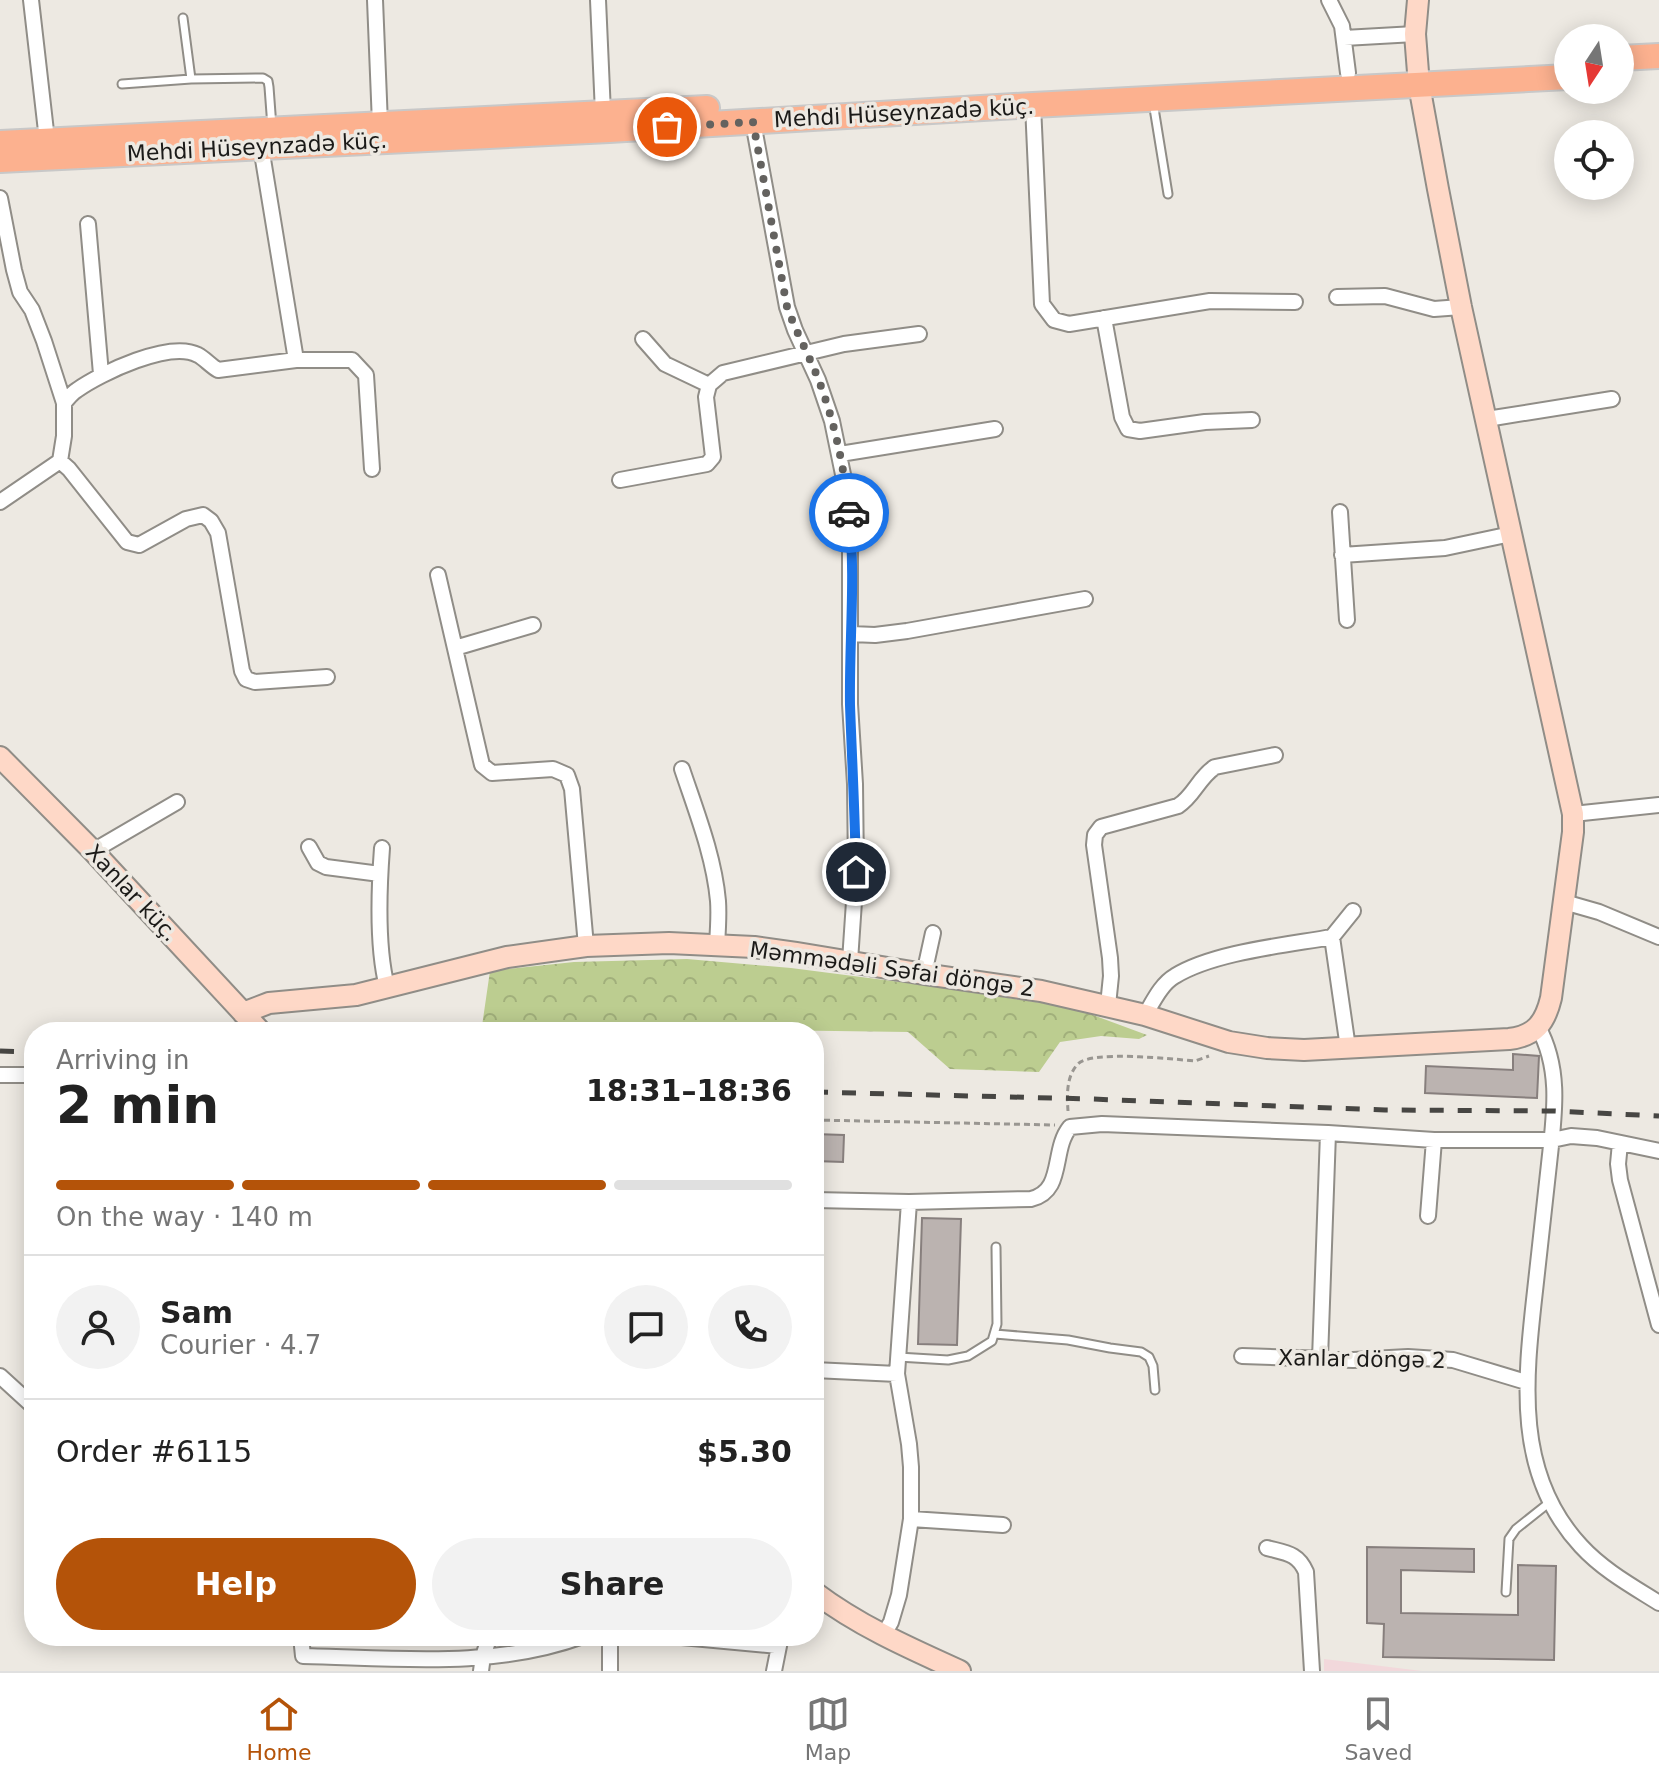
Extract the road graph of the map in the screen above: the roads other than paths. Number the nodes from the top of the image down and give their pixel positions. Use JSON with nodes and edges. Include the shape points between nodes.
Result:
{"nodes":[{"id":1,"x":31,"y":0,"type":"edge"},
{"id":2,"x":375,"y":0,"type":"edge"},
{"id":3,"x":598,"y":0,"type":"edge"},
{"id":4,"x":1329,"y":0,"type":"edge"},
{"id":5,"x":1418,"y":0,"type":"edge"},
{"id":6,"x":183,"y":18,"type":"dead end"},
{"id":7,"x":1415,"y":34,"type":"junction"},
{"id":8,"x":1344,"y":38,"type":"junction"},
{"id":9,"x":1659,"y":56,"type":"edge"},
{"id":10,"x":1634,"y":57,"type":"edge"},
{"id":11,"x":1554,"y":62,"type":"edge"},
{"id":12,"x":1348,"y":73,"type":"junction"},
{"id":13,"x":1659,"y":73,"type":"edge"},
{"id":14,"x":1634,"y":74,"type":"edge"},
{"id":15,"x":1418,"y":77,"type":"junction"},
{"id":16,"x":1554,"y":77,"type":"edge"},
{"id":17,"x":191,"y":79,"type":"junction"},
{"id":18,"x":122,"y":84,"type":"dead end"},
{"id":19,"x":1153,"y":99,"type":"junction"},
{"id":20,"x":1033,"y":105,"type":"junction"},
{"id":21,"x":603,"y":113,"type":"junction"},
{"id":22,"x":753,"y":122,"type":"junction"},
{"id":23,"x":380,"y":124,"type":"junction"},
{"id":24,"x":267,"y":139,"type":"junction"},
{"id":25,"x":47,"y":140,"type":"junction"},
{"id":26,"x":0,"y":143,"type":"edge"},
{"id":27,"x":0,"y":160,"type":"edge"},
{"id":28,"x":1168,"y":194,"type":"dead end"},
{"id":29,"x":0,"y":198,"type":"edge"},
{"id":30,"x":88,"y":224,"type":"dead end"},
{"id":31,"x":1337,"y":297,"type":"dead end"},
{"id":32,"x":1295,"y":302,"type":"dead end"},
{"id":33,"x":1461,"y":307,"type":"junction"},
{"id":34,"x":1104,"y":318,"type":"junction"},
{"id":35,"x":919,"y":334,"type":"dead end"},
{"id":36,"x":643,"y":339,"type":"dead end"},
{"id":37,"x":805,"y":353,"type":"junction"},
{"id":38,"x":296,"y":360,"type":"junction"},
{"id":39,"x":101,"y":374,"type":"junction"},
{"id":40,"x":709,"y":385,"type":"junction"},
{"id":41,"x":1612,"y":399,"type":"dead end"},
{"id":42,"x":64,"y":403,"type":"junction"},
{"id":43,"x":1487,"y":419,"type":"junction"},
{"id":44,"x":1252,"y":420,"type":"dead end"},
{"id":45,"x":995,"y":429,"type":"dead end"},
{"id":46,"x":840,"y":454,"type":"junction"},
{"id":47,"x":60,"y":461,"type":"junction"},
{"id":48,"x":372,"y":469,"type":"dead end"},
{"id":49,"x":620,"y":480,"type":"dead end"},
{"id":50,"x":0,"y":502,"type":"edge"},
{"id":51,"x":1340,"y":512,"type":"dead end"},
{"id":52,"x":1511,"y":534,"type":"junction"},
{"id":53,"x":1342,"y":555,"type":"junction"},
{"id":54,"x":438,"y":575,"type":"dead end"},
{"id":55,"x":1085,"y":599,"type":"dead end"},
{"id":56,"x":1347,"y":620,"type":"dead end"},
{"id":57,"x":533,"y":625,"type":"dead end"},
{"id":58,"x":851,"y":634,"type":"junction"},
{"id":59,"x":455,"y":648,"type":"junction"},
{"id":60,"x":327,"y":677,"type":"dead end"},
{"id":61,"x":1275,"y":755,"type":"dead end"},
{"id":62,"x":0,"y":757,"type":"edge"},
{"id":63,"x":682,"y":769,"type":"dead end"},
{"id":64,"x":177,"y":802,"type":"dead end"},
{"id":65,"x":1659,"y":805,"type":"edge"},
{"id":66,"x":1573,"y":814,"type":"junction"},
{"id":67,"x":309,"y":847,"type":"dead end"},
{"id":68,"x":382,"y":848,"type":"dead end"},
{"id":69,"x":93,"y":851,"type":"junction"},
{"id":70,"x":380,"y":874,"type":"junction"},
{"id":71,"x":1564,"y":902,"type":"junction"},
{"id":72,"x":1353,"y":911,"type":"dead end"},
{"id":73,"x":933,"y":933,"type":"dead end"},
{"id":74,"x":1332,"y":937,"type":"junction"},
{"id":75,"x":1659,"y":937,"type":"edge"},
{"id":76,"x":717,"y":944,"type":"junction"},
{"id":77,"x":586,"y":946,"type":"junction"},
{"id":78,"x":850,"y":961,"type":"junction"},
{"id":79,"x":924,"y":974,"type":"junction"},
{"id":80,"x":387,"y":987,"type":"junction"},
{"id":81,"x":1108,"y":1005,"type":"junction"},
{"id":82,"x":243,"y":1013,"type":"junction"},
{"id":83,"x":1145,"y":1015,"type":"junction"},
{"id":84,"x":252,"y":1022,"type":"edge"},
{"id":85,"x":1538,"y":1027,"type":"junction"},
{"id":86,"x":1348,"y":1048,"type":"junction"},
{"id":87,"x":0,"y":1075,"type":"edge"},
{"id":88,"x":24,"y":1075,"type":"edge"},
{"id":89,"x":1328,"y":1133,"type":"junction"},
{"id":90,"x":1434,"y":1140,"type":"junction"},
{"id":91,"x":1552,"y":1140,"type":"junction"},
{"id":92,"x":1620,"y":1143,"type":"junction"},
{"id":93,"x":1659,"y":1151,"type":"edge"},
{"id":94,"x":824,"y":1200,"type":"edge"},
{"id":95,"x":909,"y":1202,"type":"junction"},
{"id":96,"x":1428,"y":1216,"type":"dead end"},
{"id":97,"x":996,"y":1247,"type":"dead end"},
{"id":98,"x":1656,"y":1301,"type":"edge"},
{"id":99,"x":1659,"y":1325,"type":"edge"},
{"id":100,"x":995,"y":1334,"type":"junction"},
{"id":101,"x":1242,"y":1356,"type":"dead end"},
{"id":102,"x":898,"y":1357,"type":"junction"},
{"id":103,"x":1320,"y":1359,"type":"junction"},
{"id":104,"x":824,"y":1370,"type":"edge"},
{"id":105,"x":897,"y":1374,"type":"junction"},
{"id":106,"x":0,"y":1376,"type":"edge"},
{"id":107,"x":1526,"y":1382,"type":"junction"},
{"id":108,"x":1155,"y":1390,"type":"dead end"},
{"id":109,"x":24,"y":1398,"type":"edge"},
{"id":110,"x":1550,"y":1502,"type":"junction"},
{"id":111,"x":911,"y":1519,"type":"junction"},
{"id":112,"x":1003,"y":1525,"type":"dead end"},
{"id":113,"x":1267,"y":1548,"type":"dead end"},
{"id":114,"x":1506,"y":1592,"type":"dead end"},
{"id":115,"x":824,"y":1600,"type":"edge"},
{"id":116,"x":1659,"y":1603,"type":"edge"},
{"id":117,"x":883,"y":1636,"type":"junction"},
{"id":118,"x":549,"y":1646,"type":"edge"},
{"id":119,"x":610,"y":1646,"type":"edge"},
{"id":120,"x":778,"y":1646,"type":"edge"},
{"id":121,"x":302,"y":1664,"type":"edge"},
{"id":122,"x":482,"y":1664,"type":"edge"},
{"id":123,"x":400,"y":1665,"type":"edge"},
{"id":124,"x":610,"y":1671,"type":"edge"},
{"id":125,"x":774,"y":1671,"type":"edge"},
{"id":126,"x":960,"y":1671,"type":"edge"},
{"id":127,"x":1312,"y":1671,"type":"edge"}],
"edges":[{"from":1,"to":25,"type":"street"},
{"from":2,"to":23,"type":"street"},
{"from":3,"to":21,"type":"street"},
{"from":4,"to":8,"type":"street"},
{"from":5,"to":7,"type":"street"},
{"from":6,"to":17,"type":"lane"},
{"from":7,"to":8,"type":"street"},
{"from":7,"to":15,"type":"street"},
{"from":8,"to":12,"type":"street"},
{"from":9,"to":10,"type":"main road"},
{"from":11,"to":15,"type":"main road","name":"Mehdi Hüseynzadə küç."},
{"from":12,"to":15,"type":"main road","name":"Mehdi Hüseynzadə küç."},
{"from":12,"to":21,"type":"main road","name":"Mehdi Hüseynzadə küç."},
{"from":13,"to":14,"type":"main road"},
{"from":15,"to":16,"type":"main road","name":"Mehdi Hüseynzadə küç."},
{"from":15,"to":19,"type":"main road","name":"Mehdi Hüseynzadə küç."},
{"from":15,"to":33,"type":"street"},
{"from":17,"to":18,"type":"lane"},
{"from":17,"to":24,"type":"lane","via":[[268,81]]},
{"from":19,"to":20,"type":"main road","name":"Mehdi Hüseynzadə küç."},
{"from":19,"to":28,"type":"lane"},
{"from":20,"to":22,"type":"main road","name":"Mehdi Hüseynzadə küç."},
{"from":20,"to":34,"type":"street","via":[[1042,304],[1054,320],[1069,324]]},
{"from":21,"to":23,"type":"main road","name":"Mehdi Hüseynzadə küç."},
{"from":22,"to":24,"type":"main road","name":"Mehdi Hüseynzadə küç."},
{"from":22,"to":37,"type":"street","via":[[787,307]]},
{"from":23,"to":24,"type":"main road","name":"Mehdi Hüseynzadə küç."},
{"from":24,"to":25,"type":"main road","name":"Mehdi Hüseynzadə küç."},
{"from":24,"to":27,"type":"main road","name":"Mehdi Hüseynzadə küç."},
{"from":24,"to":38,"type":"street"},
{"from":25,"to":26,"type":"main road","name":"Mehdi Hüseynzadə küç."},
{"from":29,"to":42,"type":"street","via":[[20,292],[32,310]]},
{"from":30,"to":39,"type":"street"},
{"from":31,"to":33,"type":"street","via":[[1385,296],[1434,309]]},
{"from":32,"to":34,"type":"street","via":[[1210,301]]},
{"from":33,"to":43,"type":"street"},
{"from":34,"to":44,"type":"street","via":[[1128,429]]},
{"from":35,"to":37,"type":"street"},
{"from":36,"to":40,"type":"street","via":[[665,364]]},
{"from":37,"to":40,"type":"street","via":[[723,373]]},
{"from":37,"to":46,"type":"street"},
{"from":38,"to":39,"type":"street","via":[[218,370],[199,355],[166,351]]},
{"from":38,"to":48,"type":"street","via":[[352,360],[366,375]]},
{"from":39,"to":42,"type":"street"},
{"from":40,"to":49,"type":"street","via":[[713,457],[707,464]]},
{"from":41,"to":43,"type":"street"},
{"from":42,"to":47,"type":"street"},
{"from":43,"to":52,"type":"street"},
{"from":45,"to":46,"type":"street"},
{"from":46,"to":58,"type":"street","via":[[850,524]]},
{"from":47,"to":50,"type":"street"},
{"from":47,"to":60,"type":"street","via":[[127,542],[139,545],[186,519],[203,515],[211,521],[218,533],[246,679]]},
{"from":51,"to":53,"type":"street"},
{"from":52,"to":53,"type":"street","via":[[1445,548]]},
{"from":52,"to":66,"type":"street"},
{"from":53,"to":56,"type":"street"},
{"from":54,"to":59,"type":"street"},
{"from":55,"to":58,"type":"street","via":[[907,631]]},
{"from":57,"to":59,"type":"street"},
{"from":58,"to":78,"type":"street","via":[[856,872]]},
{"from":59,"to":77,"type":"street","via":[[482,765],[492,773],[553,769],[567,775]]},
{"from":61,"to":81,"type":"street","via":[[1215,767],[1178,806],[1101,827],[1095,835],[1110,958]]},
{"from":62,"to":69,"type":"street","name":"Xanlar küç."},
{"from":63,"to":76,"type":"street","via":[[714,872]]},
{"from":64,"to":69,"type":"street"},
{"from":65,"to":66,"type":"street"},
{"from":66,"to":71,"type":"street"},
{"from":67,"to":70,"type":"street","via":[[326,867]]},
{"from":68,"to":70,"type":"street"},
{"from":69,"to":82,"type":"street","name":"Xanlar küç."},
{"from":70,"to":80,"type":"street"},
{"from":71,"to":75,"type":"street"},
{"from":71,"to":85,"type":"street","via":[[1551,998]]},
{"from":72,"to":74,"type":"street"},
{"from":73,"to":79,"type":"street"},
{"from":74,"to":83,"type":"street","via":[[1203,963],[1173,976]]},
{"from":74,"to":86,"type":"street"},
{"from":76,"to":77,"type":"street","name":"Məmmədəli Səfai döngə 2"},
{"from":76,"to":78,"type":"street","name":"Məmmədəli Səfai döngə 2"},
{"from":77,"to":80,"type":"street","name":"Məmmədəli Səfai döngə 2","via":[[507,957]]},
{"from":78,"to":79,"type":"street","name":"Məmmədəli Səfai döngə 2"},
{"from":79,"to":81,"type":"street","name":"Məmmədəli Səfai döngə 2"},
{"from":80,"to":82,"type":"street","name":"Məmmədəli Səfai döngə 2","via":[[269,1003]]},
{"from":81,"to":83,"type":"street","name":"Məmmədəli Səfai döngə 2"},
{"from":82,"to":84,"type":"street","name":"Xanlar küç."},
{"from":83,"to":86,"type":"street","name":"Məmmədəli Səfai döngə 2","via":[[1229,1042],[1304,1050]]},
{"from":85,"to":86,"type":"street","name":"Məmmədəli Səfai döngə 2","via":[[1521,1038]]},
{"from":85,"to":91,"type":"street","via":[[1551,1055]]},
{"from":87,"to":88,"type":"street"},
{"from":89,"to":90,"type":"street"},
{"from":89,"to":95,"type":"street","via":[[1070,1127],[1054,1180],[1041,1197]]},
{"from":89,"to":103,"type":"street"},
{"from":90,"to":91,"type":"street"},
{"from":90,"to":96,"type":"street"},
{"from":91,"to":92,"type":"street","via":[[1571,1136]]},
{"from":91,"to":107,"type":"street"},
{"from":92,"to":93,"type":"street"},
{"from":92,"to":98,"type":"street","via":[[1620,1180]]},
{"from":94,"to":95,"type":"street"},
{"from":95,"to":102,"type":"street"},
{"from":97,"to":100,"type":"lane"},
{"from":98,"to":99,"type":"street"},
{"from":100,"to":102,"type":"lane","via":[[968,1356]]},
{"from":100,"to":108,"type":"lane","via":[[1141,1352],[1153,1366]]},
{"from":101,"to":103,"type":"street","name":"Xanlar döngə 2"},
{"from":102,"to":105,"type":"street"},
{"from":103,"to":107,"type":"street","name":"Xanlar döngə 2","via":[[1453,1360]]},
{"from":104,"to":105,"type":"street"},
{"from":105,"to":111,"type":"street","via":[[909,1444]]},
{"from":106,"to":109,"type":"street"},
{"from":107,"to":110,"type":"street","via":[[1529,1431]]},
{"from":110,"to":114,"type":"lane","via":[[1509,1539]]},
{"from":110,"to":116,"type":"street","via":[[1579,1545]]},
{"from":111,"to":112,"type":"street"},
{"from":111,"to":117,"type":"street","via":[[899,1595]]},
{"from":113,"to":127,"type":"street","via":[[1289,1553],[1306,1572]]},
{"from":115,"to":117,"type":"street"},
{"from":117,"to":126,"type":"street"},
{"from":118,"to":122,"type":"street"},
{"from":119,"to":124,"type":"street"},
{"from":120,"to":125,"type":"street"},
{"from":121,"to":123,"type":"street"},
{"from":122,"to":123,"type":"street","via":[[456,1659]]}]}
